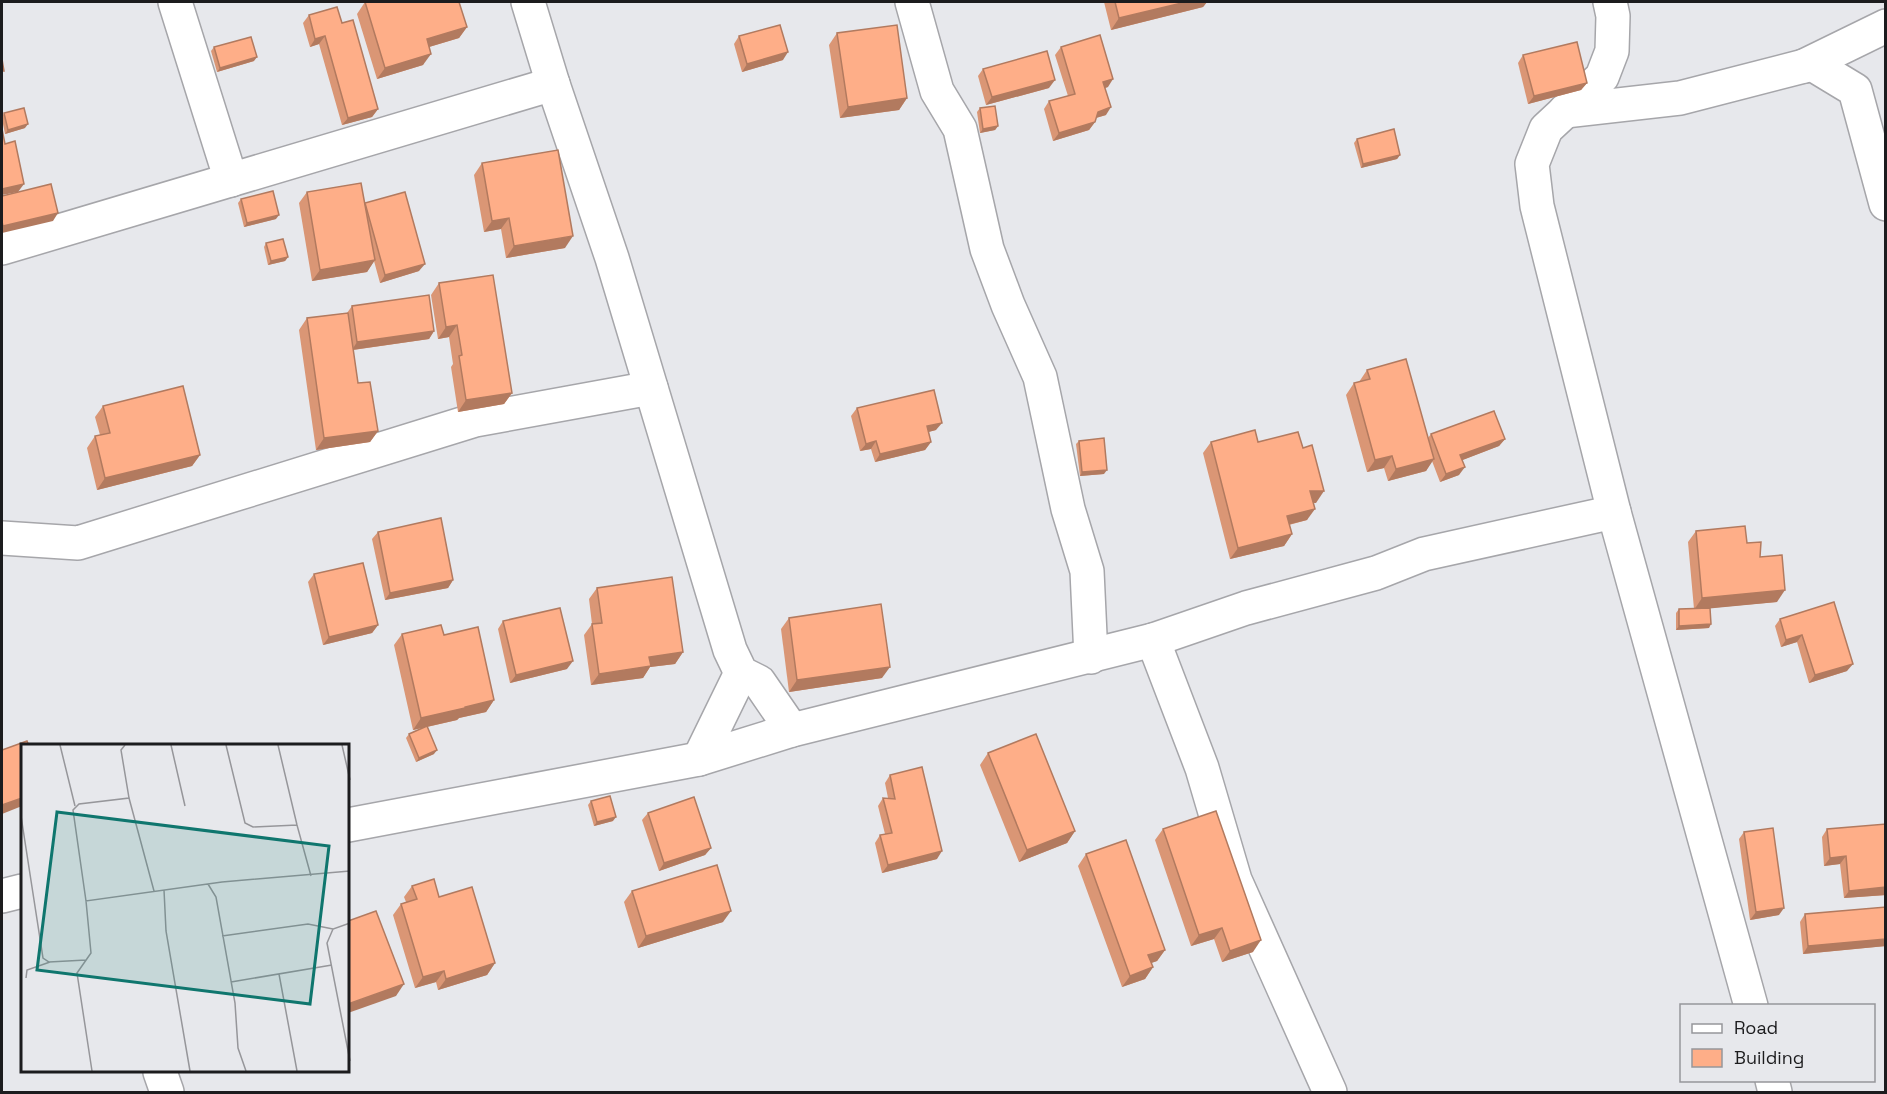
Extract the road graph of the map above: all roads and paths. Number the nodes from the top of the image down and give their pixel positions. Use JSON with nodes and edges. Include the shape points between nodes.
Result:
{"nodes":[{"id":1,"x":175,"y":2,"type":"edge"},
{"id":2,"x":528,"y":2,"type":"edge"},
{"id":3,"x":912,"y":2,"type":"edge"},
{"id":4,"x":1610,"y":2,"type":"edge"},
{"id":5,"x":1886,"y":26,"type":"edge"},
{"id":6,"x":1804,"y":66,"type":"junction"},
{"id":7,"x":553,"y":84,"type":"junction"},
{"id":8,"x":1565,"y":111,"type":"junction"},
{"id":9,"x":231,"y":180,"type":"junction"},
{"id":10,"x":1886,"y":204,"type":"edge"},
{"id":11,"x":2,"y":248,"type":"edge"},
{"id":12,"x":651,"y":388,"type":"junction"},
{"id":13,"x":1614,"y":512,"type":"junction"},
{"id":14,"x":2,"y":538,"type":"edge"},
{"id":15,"x":1153,"y":640,"type":"junction"},
{"id":16,"x":1091,"y":657,"type":"junction"},
{"id":17,"x":741,"y":673,"type":"junction"},
{"id":18,"x":792,"y":730,"type":"junction"},
{"id":19,"x":699,"y":759,"type":"junction"},
{"id":20,"x":350,"y":825,"type":"edge"},
{"id":21,"x":21,"y":891,"type":"edge"},
{"id":22,"x":2,"y":896,"type":"edge"},
{"id":23,"x":1751,"y":1004,"type":"edge"},
{"id":24,"x":161,"y":1073,"type":"edge"},
{"id":25,"x":167,"y":1092,"type":"edge"},
{"id":26,"x":1330,"y":1092,"type":"edge"}],
"edges":[{"from":1,"to":9,"type":"street"},
{"from":2,"to":7,"type":"street"},
{"from":3,"to":16,"type":"street","via":[[937,91],[960,129],[987,249],[1040,377],[1068,509],[1087,571]]},
{"from":4,"to":8,"type":"street","via":[[1612,51],[1602,77]]},
{"from":5,"to":6,"type":"street"},
{"from":6,"to":8,"type":"street","via":[[1680,98]]},
{"from":6,"to":10,"type":"street","via":[[1812,64],[1855,90]]},
{"from":7,"to":9,"type":"street"},
{"from":7,"to":12,"type":"street"},
{"from":8,"to":13,"type":"street","via":[[1546,129],[1532,164],[1536,195]]},
{"from":9,"to":11,"type":"street"},
{"from":12,"to":14,"type":"street","via":[[475,420],[78,543]]},
{"from":12,"to":17,"type":"street","via":[[730,650]]},
{"from":13,"to":15,"type":"street","via":[[1424,554],[1376,573],[1246,608]]},
{"from":13,"to":23,"type":"street"},
{"from":15,"to":16,"type":"street"},
{"from":15,"to":26,"type":"street","via":[[1202,768],[1235,880]]},
{"from":16,"to":18,"type":"street"},
{"from":17,"to":18,"type":"street","via":[[759,682]]},
{"from":17,"to":19,"type":"street"},
{"from":18,"to":19,"type":"street"},
{"from":19,"to":20,"type":"street"},
{"from":21,"to":22,"type":"street"},
{"from":24,"to":25,"type":"street"}]}
